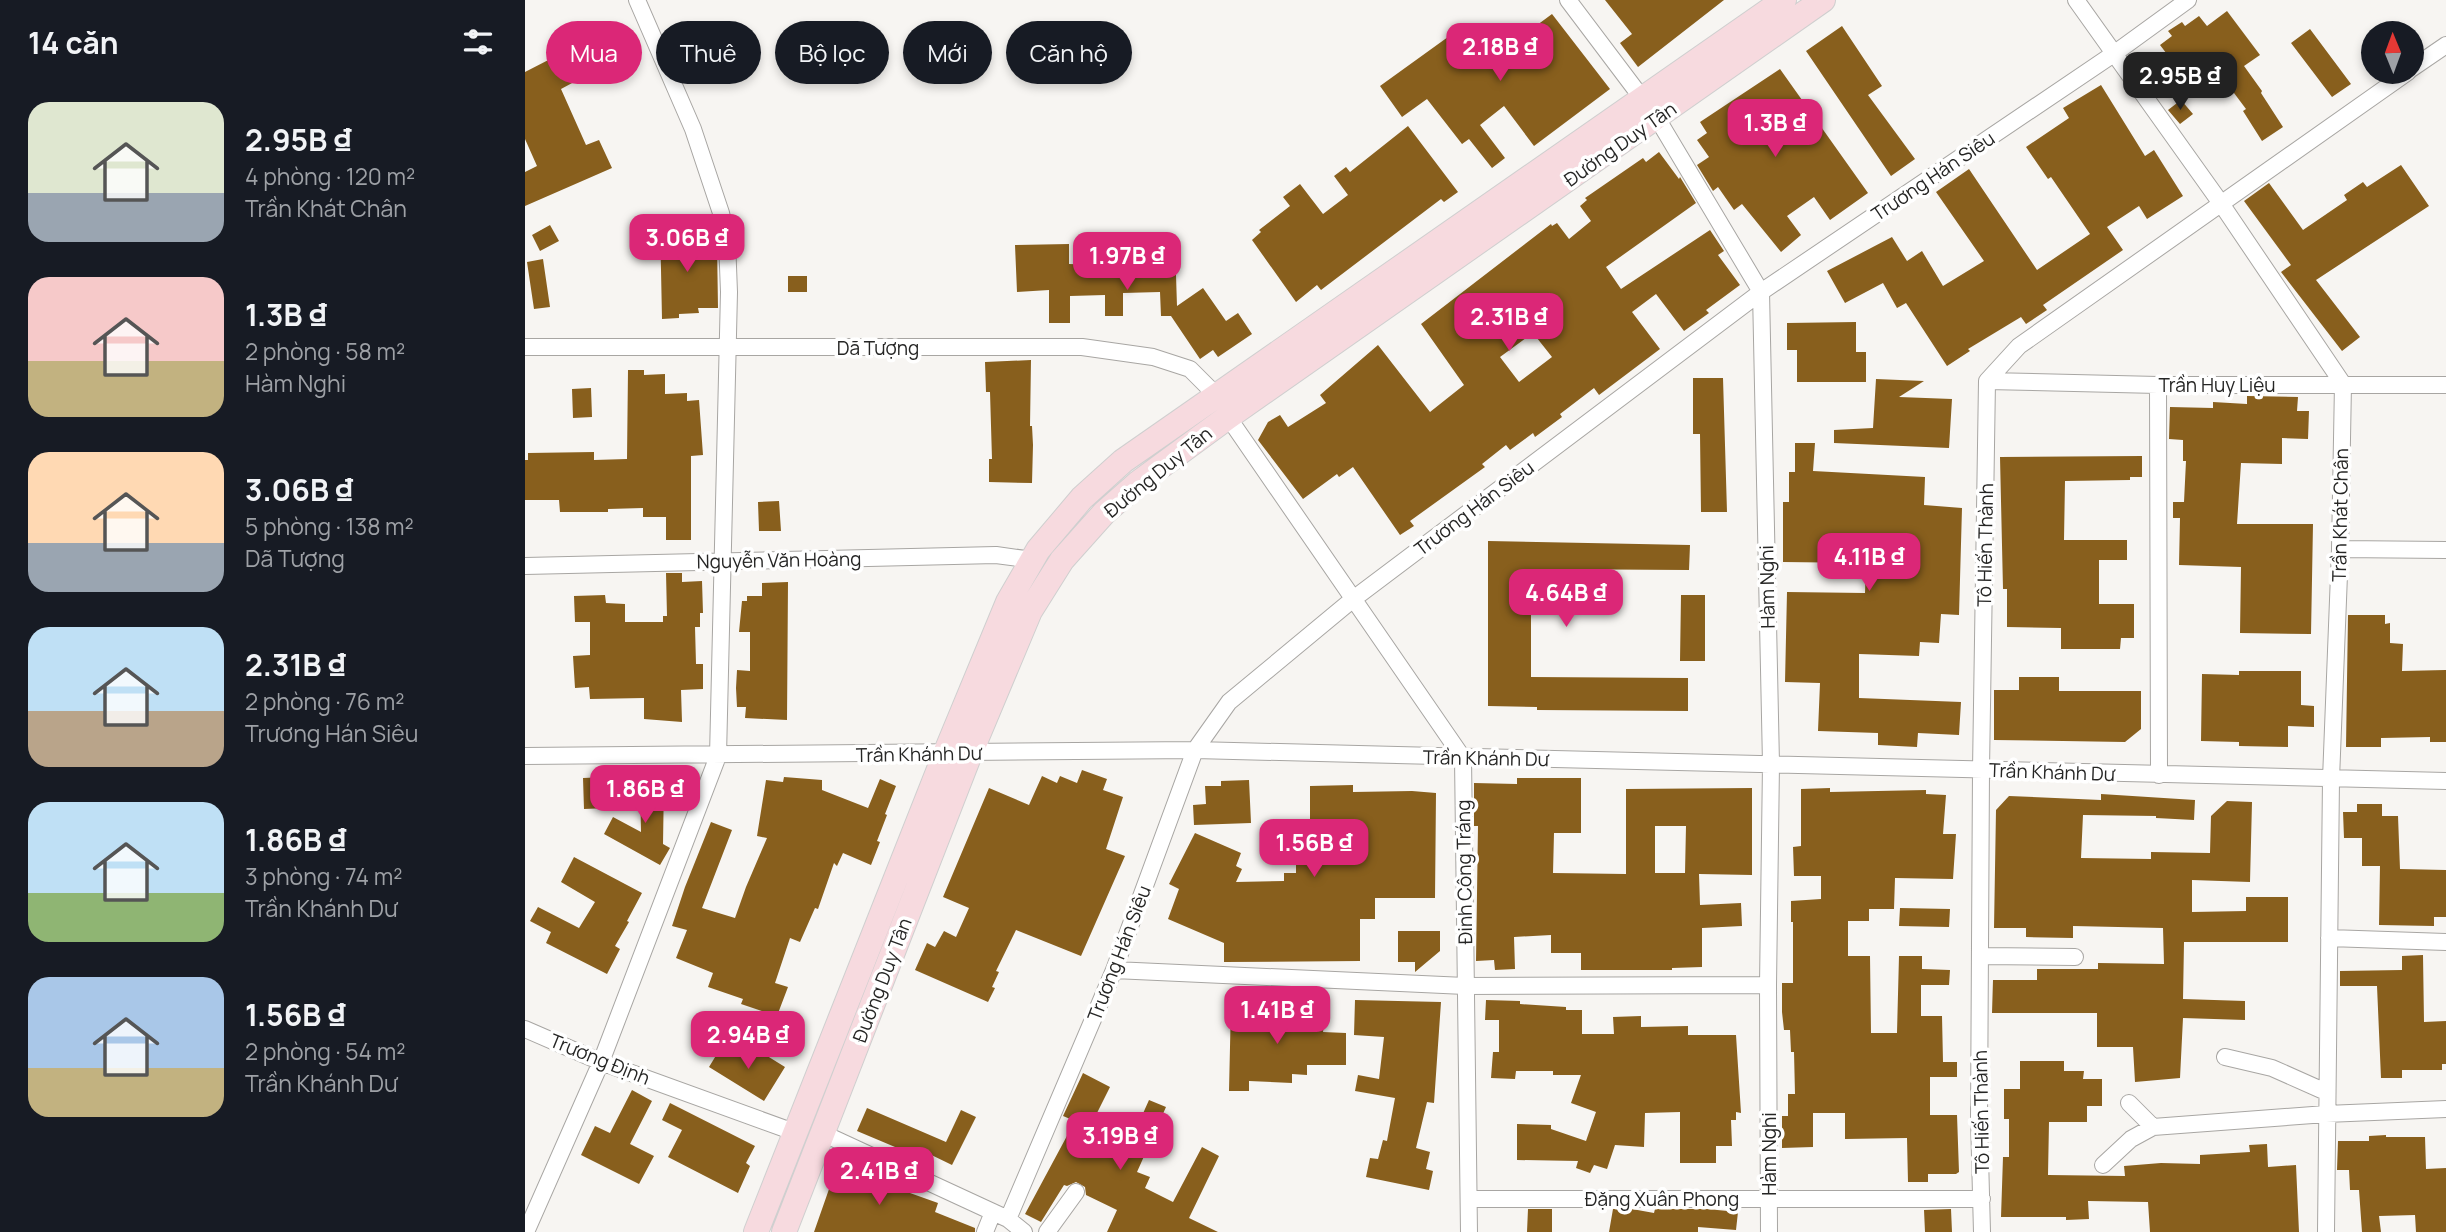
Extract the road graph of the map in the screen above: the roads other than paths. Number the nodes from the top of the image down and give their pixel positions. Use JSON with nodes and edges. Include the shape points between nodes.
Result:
{"nodes":[{"id":1,"x":637,"y":0,"type":"edge"},
{"id":2,"x":1568,"y":0,"type":"edge"},
{"id":3,"x":1784,"y":0,"type":"edge"},
{"id":4,"x":1823,"y":0,"type":"edge"},
{"id":5,"x":2076,"y":0,"type":"edge"},
{"id":6,"x":2188,"y":0,"type":"edge"},
{"id":7,"x":2446,"y":45,"type":"edge"},
{"id":8,"x":2115,"y":53,"type":"junction"},
{"id":9,"x":2424,"y":60,"type":"edge"},
{"id":10,"x":2390,"y":84,"type":"edge"},
{"id":11,"x":1651,"y":109,"type":"junction"},
{"id":12,"x":2220,"y":202,"type":"junction"},
{"id":13,"x":1761,"y":292,"type":"junction"},
{"id":14,"x":525,"y":347,"type":"edge"},
{"id":15,"x":727,"y":348,"type":"junction"},
{"id":16,"x":1987,"y":382,"type":"junction"},
{"id":17,"x":2343,"y":384,"type":"junction"},
{"id":18,"x":2158,"y":385,"type":"junction"},
{"id":19,"x":2446,"y":385,"type":"edge"},
{"id":20,"x":1222,"y":406,"type":"junction"},
{"id":21,"x":2340,"y":549,"type":"junction"},
{"id":22,"x":2446,"y":550,"type":"edge"},
{"id":23,"x":1033,"y":560,"type":"junction"},
{"id":24,"x":722,"y":561,"type":"junction"},
{"id":25,"x":525,"y":566,"type":"edge"},
{"id":26,"x":1352,"y":600,"type":"junction"},
{"id":27,"x":1195,"y":750,"type":"junction"},
{"id":28,"x":945,"y":754,"type":"junction"},
{"id":29,"x":970,"y":754,"type":"junction"},
{"id":30,"x":525,"y":756,"type":"edge"},
{"id":31,"x":718,"y":756,"type":"junction"},
{"id":32,"x":1463,"y":758,"type":"junction"},
{"id":33,"x":1771,"y":764,"type":"junction"},
{"id":34,"x":1982,"y":770,"type":"junction"},
{"id":35,"x":2159,"y":775,"type":"junction"},
{"id":36,"x":2331,"y":779,"type":"junction"},
{"id":37,"x":2446,"y":781,"type":"edge"},
{"id":38,"x":2329,"y":938,"type":"junction"},
{"id":39,"x":2446,"y":942,"type":"edge"},
{"id":40,"x":1980,"y":956,"type":"junction"},
{"id":41,"x":2075,"y":957,"type":"dead end"},
{"id":42,"x":1114,"y":970,"type":"junction"},
{"id":43,"x":1768,"y":985,"type":"junction"},
{"id":44,"x":1465,"y":986,"type":"junction"},
{"id":45,"x":525,"y":1029,"type":"edge"},
{"id":46,"x":2225,"y":1056,"type":"dead end"},
{"id":47,"x":601,"y":1062,"type":"junction"},
{"id":48,"x":2326,"y":1092,"type":"junction"},
{"id":49,"x":2129,"y":1103,"type":"dead end"},
{"id":50,"x":2446,"y":1109,"type":"edge"},
{"id":51,"x":2326,"y":1114,"type":"junction"},
{"id":52,"x":2153,"y":1127,"type":"junction"},
{"id":53,"x":794,"y":1132,"type":"junction"},
{"id":54,"x":822,"y":1133,"type":"junction"},
{"id":55,"x":2103,"y":1165,"type":"dead end"},
{"id":56,"x":1076,"y":1192,"type":"dead end"},
{"id":57,"x":1469,"y":1199,"type":"junction"},
{"id":58,"x":1769,"y":1199,"type":"junction"},
{"id":59,"x":1982,"y":1199,"type":"junction"},
{"id":60,"x":1000,"y":1215,"type":"junction"},
{"id":61,"x":526,"y":1232,"type":"edge"},
{"id":62,"x":756,"y":1232,"type":"edge"},
{"id":63,"x":784,"y":1232,"type":"edge"},
{"id":64,"x":985,"y":1232,"type":"edge"},
{"id":65,"x":1024,"y":1232,"type":"edge"},
{"id":66,"x":1047,"y":1232,"type":"edge"},
{"id":67,"x":1469,"y":1232,"type":"edge"},
{"id":68,"x":1769,"y":1232,"type":"edge"},
{"id":69,"x":1982,"y":1232,"type":"edge"},
{"id":70,"x":2326,"y":1232,"type":"edge"}],
"edges":[{"from":1,"to":15,"type":"street","via":[[693,129],[727,241]]},
{"from":2,"to":11,"type":"street","name":"Hàm Nghi"},
{"from":3,"to":11,"type":"main road","name":"Đường Duy Tân"},
{"from":4,"to":11,"type":"main road","name":"Đường Duy Tân"},
{"from":5,"to":8,"type":"street"},
{"from":6,"to":8,"type":"street","name":"Trương Hán Siêu"},
{"from":7,"to":9,"type":"street"},
{"from":8,"to":12,"type":"street"},
{"from":8,"to":13,"type":"street","name":"Trương Hán Siêu"},
{"from":10,"to":12,"type":"street"},
{"from":11,"to":13,"type":"street","name":"Hàm Nghi"},
{"from":11,"to":20,"type":"main road","name":"Đường Duy Tân"},
{"from":12,"to":16,"type":"street","via":[[2019,345]]},
{"from":12,"to":17,"type":"street"},
{"from":13,"to":26,"type":"street","name":"Trương Hán Siêu"},
{"from":13,"to":33,"type":"street","name":"Hàm Nghi"},
{"from":14,"to":15,"type":"street","name":"Dã Tượng"},
{"from":15,"to":20,"type":"street","name":"Dã Tượng","via":[[1082,347],[1153,357],[1190,369]]},
{"from":15,"to":24,"type":"street"},
{"from":16,"to":18,"type":"street","name":"Trần Huy Liệu"},
{"from":16,"to":34,"type":"street","name":"Tô Hiến Thành"},
{"from":17,"to":18,"type":"street","name":"Trần Huy Liệu"},
{"from":17,"to":19,"type":"street","name":"Trần Huy Liệu"},
{"from":17,"to":21,"type":"street","name":"Trần Khát Chân"},
{"from":18,"to":35,"type":"street"},
{"from":20,"to":23,"type":"main road","name":"Đường Duy Tân","via":[[1123,461],[1082,498]]},
{"from":20,"to":26,"type":"street"},
{"from":20,"to":29,"type":"main road","name":"Đường Duy Tân","via":[[1104,513],[1062,560],[1030,611]]},
{"from":21,"to":22,"type":"street"},
{"from":21,"to":36,"type":"street","name":"Trần Khát Chân"},
{"from":23,"to":24,"type":"street","name":"Nguyễn Văn Hoàng","via":[[996,555]]},
{"from":23,"to":28,"type":"main road","name":"Đường Duy Tân","via":[[1008,602]]},
{"from":24,"to":25,"type":"street","name":"Nguyễn Văn Hoàng"},
{"from":24,"to":31,"type":"street"},
{"from":26,"to":27,"type":"street","name":"Trương Hán Siêu","via":[[1229,702]]},
{"from":26,"to":32,"type":"street"},
{"from":27,"to":29,"type":"street","name":"Trần Khánh Dư"},
{"from":27,"to":32,"type":"street","name":"Trần Khánh Dư"},
{"from":27,"to":42,"type":"street","name":"Trương Hán Siêu"},
{"from":28,"to":29,"type":"street","name":"Trần Khánh Dư"},
{"from":28,"to":31,"type":"street","name":"Trần Khánh Dư"},
{"from":28,"to":53,"type":"main road","name":"Đường Duy Tân"},
{"from":29,"to":54,"type":"main road","name":"Đường Duy Tân"},
{"from":30,"to":31,"type":"street","name":"Trần Khánh Dư"},
{"from":31,"to":47,"type":"street"},
{"from":32,"to":33,"type":"street","name":"Trần Khánh Dư"},
{"from":32,"to":44,"type":"street","name":"Đinh Công Tráng"},
{"from":33,"to":34,"type":"street","name":"Trần Khánh Dư"},
{"from":33,"to":43,"type":"street","name":"Hàm Nghi"},
{"from":34,"to":35,"type":"street","name":"Trần Khánh Dư"},
{"from":34,"to":40,"type":"street","name":"Tô Hiến Thành"},
{"from":35,"to":36,"type":"street","name":"Trần Khánh Dư"},
{"from":36,"to":37,"type":"street","name":"Trần Khánh Dư"},
{"from":36,"to":38,"type":"street","name":"Trần Khát Chân"},
{"from":38,"to":39,"type":"street"},
{"from":38,"to":48,"type":"street","name":"Trần Khát Chân"},
{"from":40,"to":41,"type":"street"},
{"from":40,"to":59,"type":"street","name":"Tô Hiến Thành"},
{"from":42,"to":44,"type":"street"},
{"from":42,"to":60,"type":"street","name":"Trương Hán Siêu"},
{"from":43,"to":44,"type":"street"},
{"from":43,"to":58,"type":"street","name":"Hàm Nghi"},
{"from":44,"to":57,"type":"street","name":"Đinh Công Tráng"},
{"from":45,"to":47,"type":"street","name":"Trương Định"},
{"from":46,"to":48,"type":"street","via":[[2272,1068]]},
{"from":47,"to":53,"type":"street","name":"Trương Định"},
{"from":47,"to":61,"type":"street"},
{"from":48,"to":51,"type":"street","name":"Trần Khát Chân"},
{"from":49,"to":52,"type":"street"},
{"from":50,"to":51,"type":"street"},
{"from":51,"to":52,"type":"street"},
{"from":51,"to":70,"type":"street","name":"Trần Khát Chân"},
{"from":52,"to":55,"type":"street","via":[[2131,1139]]},
{"from":53,"to":62,"type":"main road","name":"Đường Duy Tân"},
{"from":54,"to":60,"type":"street"},
{"from":54,"to":63,"type":"main road","name":"Đường Duy Tân"},
{"from":56,"to":66,"type":"street"},
{"from":57,"to":58,"type":"street","name":"Đặng Xuân Phong"},
{"from":57,"to":67,"type":"street","name":"Đinh Công Tráng"},
{"from":58,"to":59,"type":"street","name":"Đặng Xuân Phong"},
{"from":58,"to":68,"type":"street","name":"Hàm Nghi"},
{"from":59,"to":69,"type":"street","name":"Tô Hiến Thành"},
{"from":60,"to":64,"type":"street","name":"Trương Hán Siêu"},
{"from":60,"to":65,"type":"street"}]}
